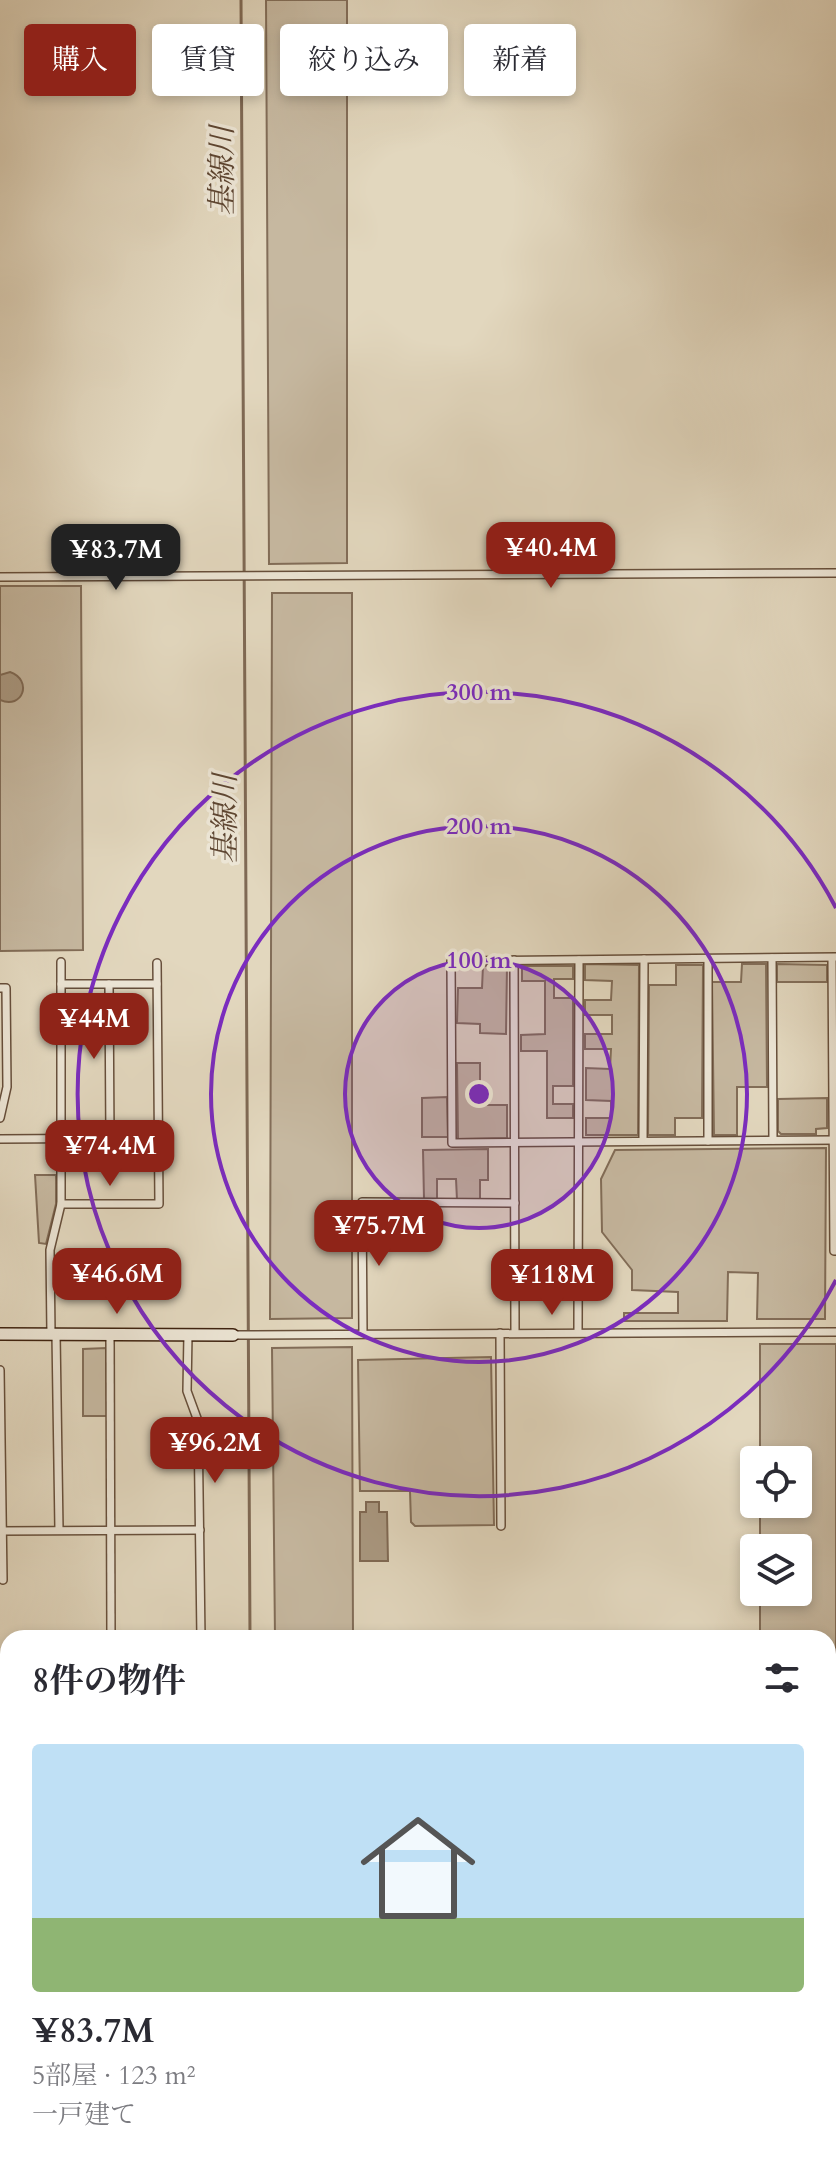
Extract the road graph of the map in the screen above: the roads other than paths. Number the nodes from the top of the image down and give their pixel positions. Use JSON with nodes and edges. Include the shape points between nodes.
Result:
{"nodes":[{"id":1,"x":836,"y":573,"type":"edge"},
{"id":2,"x":0,"y":577,"type":"edge"},
{"id":3,"x":772,"y":958,"type":"junction"},
{"id":4,"x":834,"y":958,"type":"edge"},
{"id":5,"x":644,"y":959,"type":"junction"},
{"id":6,"x":708,"y":959,"type":"junction"},
{"id":7,"x":514,"y":960,"type":"junction"},
{"id":8,"x":579,"y":960,"type":"junction"},
{"id":9,"x":61,"y":962,"type":"dead end"},
{"id":10,"x":157,"y":963,"type":"dead end"},
{"id":11,"x":61,"y":984,"type":"junction"},
{"id":12,"x":109,"y":984,"type":"junction"},
{"id":13,"x":157,"y":984,"type":"junction"},
{"id":14,"x":0,"y":988,"type":"edge"},
{"id":15,"x":3,"y":1038,"type":"edge"},
{"id":16,"x":3,"y":1087,"type":"edge"},
{"id":17,"x":0,"y":1118,"type":"edge"},
{"id":18,"x":158,"y":1138,"type":"junction"},
{"id":19,"x":0,"y":1139,"type":"edge"},
{"id":20,"x":61,"y":1139,"type":"junction"},
{"id":21,"x":110,"y":1139,"type":"junction"},
{"id":22,"x":773,"y":1140,"type":"junction"},
{"id":23,"x":835,"y":1140,"type":"edge"},
{"id":24,"x":643,"y":1141,"type":"junction"},
{"id":25,"x":708,"y":1141,"type":"junction"},
{"id":26,"x":515,"y":1142,"type":"junction"},
{"id":27,"x":580,"y":1142,"type":"junction"},
{"id":28,"x":515,"y":1203,"type":"junction"},
{"id":29,"x":61,"y":1204,"type":"junction"},
{"id":30,"x":836,"y":1251,"type":"edge"},
{"id":31,"x":578,"y":1332,"type":"junction"},
{"id":32,"x":836,"y":1332,"type":"edge"},
{"id":33,"x":188,"y":1333,"type":"junction"},
{"id":34,"x":363,"y":1333,"type":"junction"},
{"id":35,"x":500,"y":1333,"type":"junction"},
{"id":36,"x":515,"y":1333,"type":"junction"},
{"id":37,"x":0,"y":1334,"type":"edge"},
{"id":38,"x":54,"y":1334,"type":"junction"},
{"id":39,"x":110,"y":1334,"type":"junction"},
{"id":40,"x":233,"y":1335,"type":"joint"},
{"id":41,"x":0,"y":1370,"type":"edge"},
{"id":42,"x":501,"y":1526,"type":"dead end"},
{"id":43,"x":59,"y":1530,"type":"junction"},
{"id":44,"x":111,"y":1530,"type":"junction"},
{"id":45,"x":200,"y":1530,"type":"junction"},
{"id":46,"x":1,"y":1531,"type":"edge"},
{"id":47,"x":3,"y":1580,"type":"dead end"},
{"id":48,"x":111,"y":1630,"type":"edge"},
{"id":49,"x":201,"y":1630,"type":"edge"}],
"edges":[{"from":1,"to":2,"type":"street"},
{"from":3,"to":4,"type":"street"},
{"from":3,"to":6,"type":"street"},
{"from":3,"to":22,"type":"street"},
{"from":4,"to":23,"type":"street"},
{"from":5,"to":6,"type":"street"},
{"from":5,"to":8,"type":"street"},
{"from":5,"to":24,"type":"street"},
{"from":6,"to":25,"type":"street"},
{"from":7,"to":8,"type":"street"},
{"from":7,"to":26,"type":"street"},
{"from":7,"to":26,"type":"street","via":[[451,961],[452,1143]]},
{"from":8,"to":27,"type":"street"},
{"from":9,"to":11,"type":"street"},
{"from":10,"to":13,"type":"street"},
{"from":11,"to":12,"type":"street"},
{"from":11,"to":20,"type":"street"},
{"from":12,"to":13,"type":"street"},
{"from":12,"to":21,"type":"street"},
{"from":13,"to":18,"type":"street"},
{"from":14,"to":15,"type":"street","via":[[6,988]]},
{"from":15,"to":16,"type":"street"},
{"from":16,"to":17,"type":"street"},
{"from":18,"to":21,"type":"street"},
{"from":18,"to":29,"type":"street","via":[[159,1204]]},
{"from":19,"to":20,"type":"street"},
{"from":20,"to":21,"type":"street"},
{"from":20,"to":29,"type":"street"},
{"from":22,"to":23,"type":"street"},
{"from":22,"to":25,"type":"street"},
{"from":23,"to":30,"type":"street"},
{"from":24,"to":25,"type":"street"},
{"from":24,"to":27,"type":"street"},
{"from":26,"to":27,"type":"street"},
{"from":26,"to":28,"type":"street"},
{"from":27,"to":31,"type":"street"},
{"from":28,"to":34,"type":"street","via":[[362,1202]]},
{"from":28,"to":36,"type":"street"},
{"from":29,"to":38,"type":"street","via":[[50,1250]]},
{"from":31,"to":32,"type":"street"},
{"from":31,"to":36,"type":"street"},
{"from":33,"to":39,"type":"street"},
{"from":33,"to":40,"type":"street"},
{"from":33,"to":45,"type":"street","via":[[187,1391],[198,1421]]},
{"from":34,"to":35,"type":"street"},
{"from":34,"to":40,"type":"street"},
{"from":35,"to":36,"type":"street"},
{"from":35,"to":42,"type":"street"},
{"from":37,"to":38,"type":"street"},
{"from":38,"to":39,"type":"street"},
{"from":38,"to":43,"type":"street"},
{"from":39,"to":44,"type":"street"},
{"from":41,"to":46,"type":"street"},
{"from":43,"to":44,"type":"street"},
{"from":43,"to":46,"type":"street"},
{"from":44,"to":45,"type":"street"},
{"from":44,"to":48,"type":"street"},
{"from":45,"to":49,"type":"street"},
{"from":46,"to":47,"type":"street"}]}
